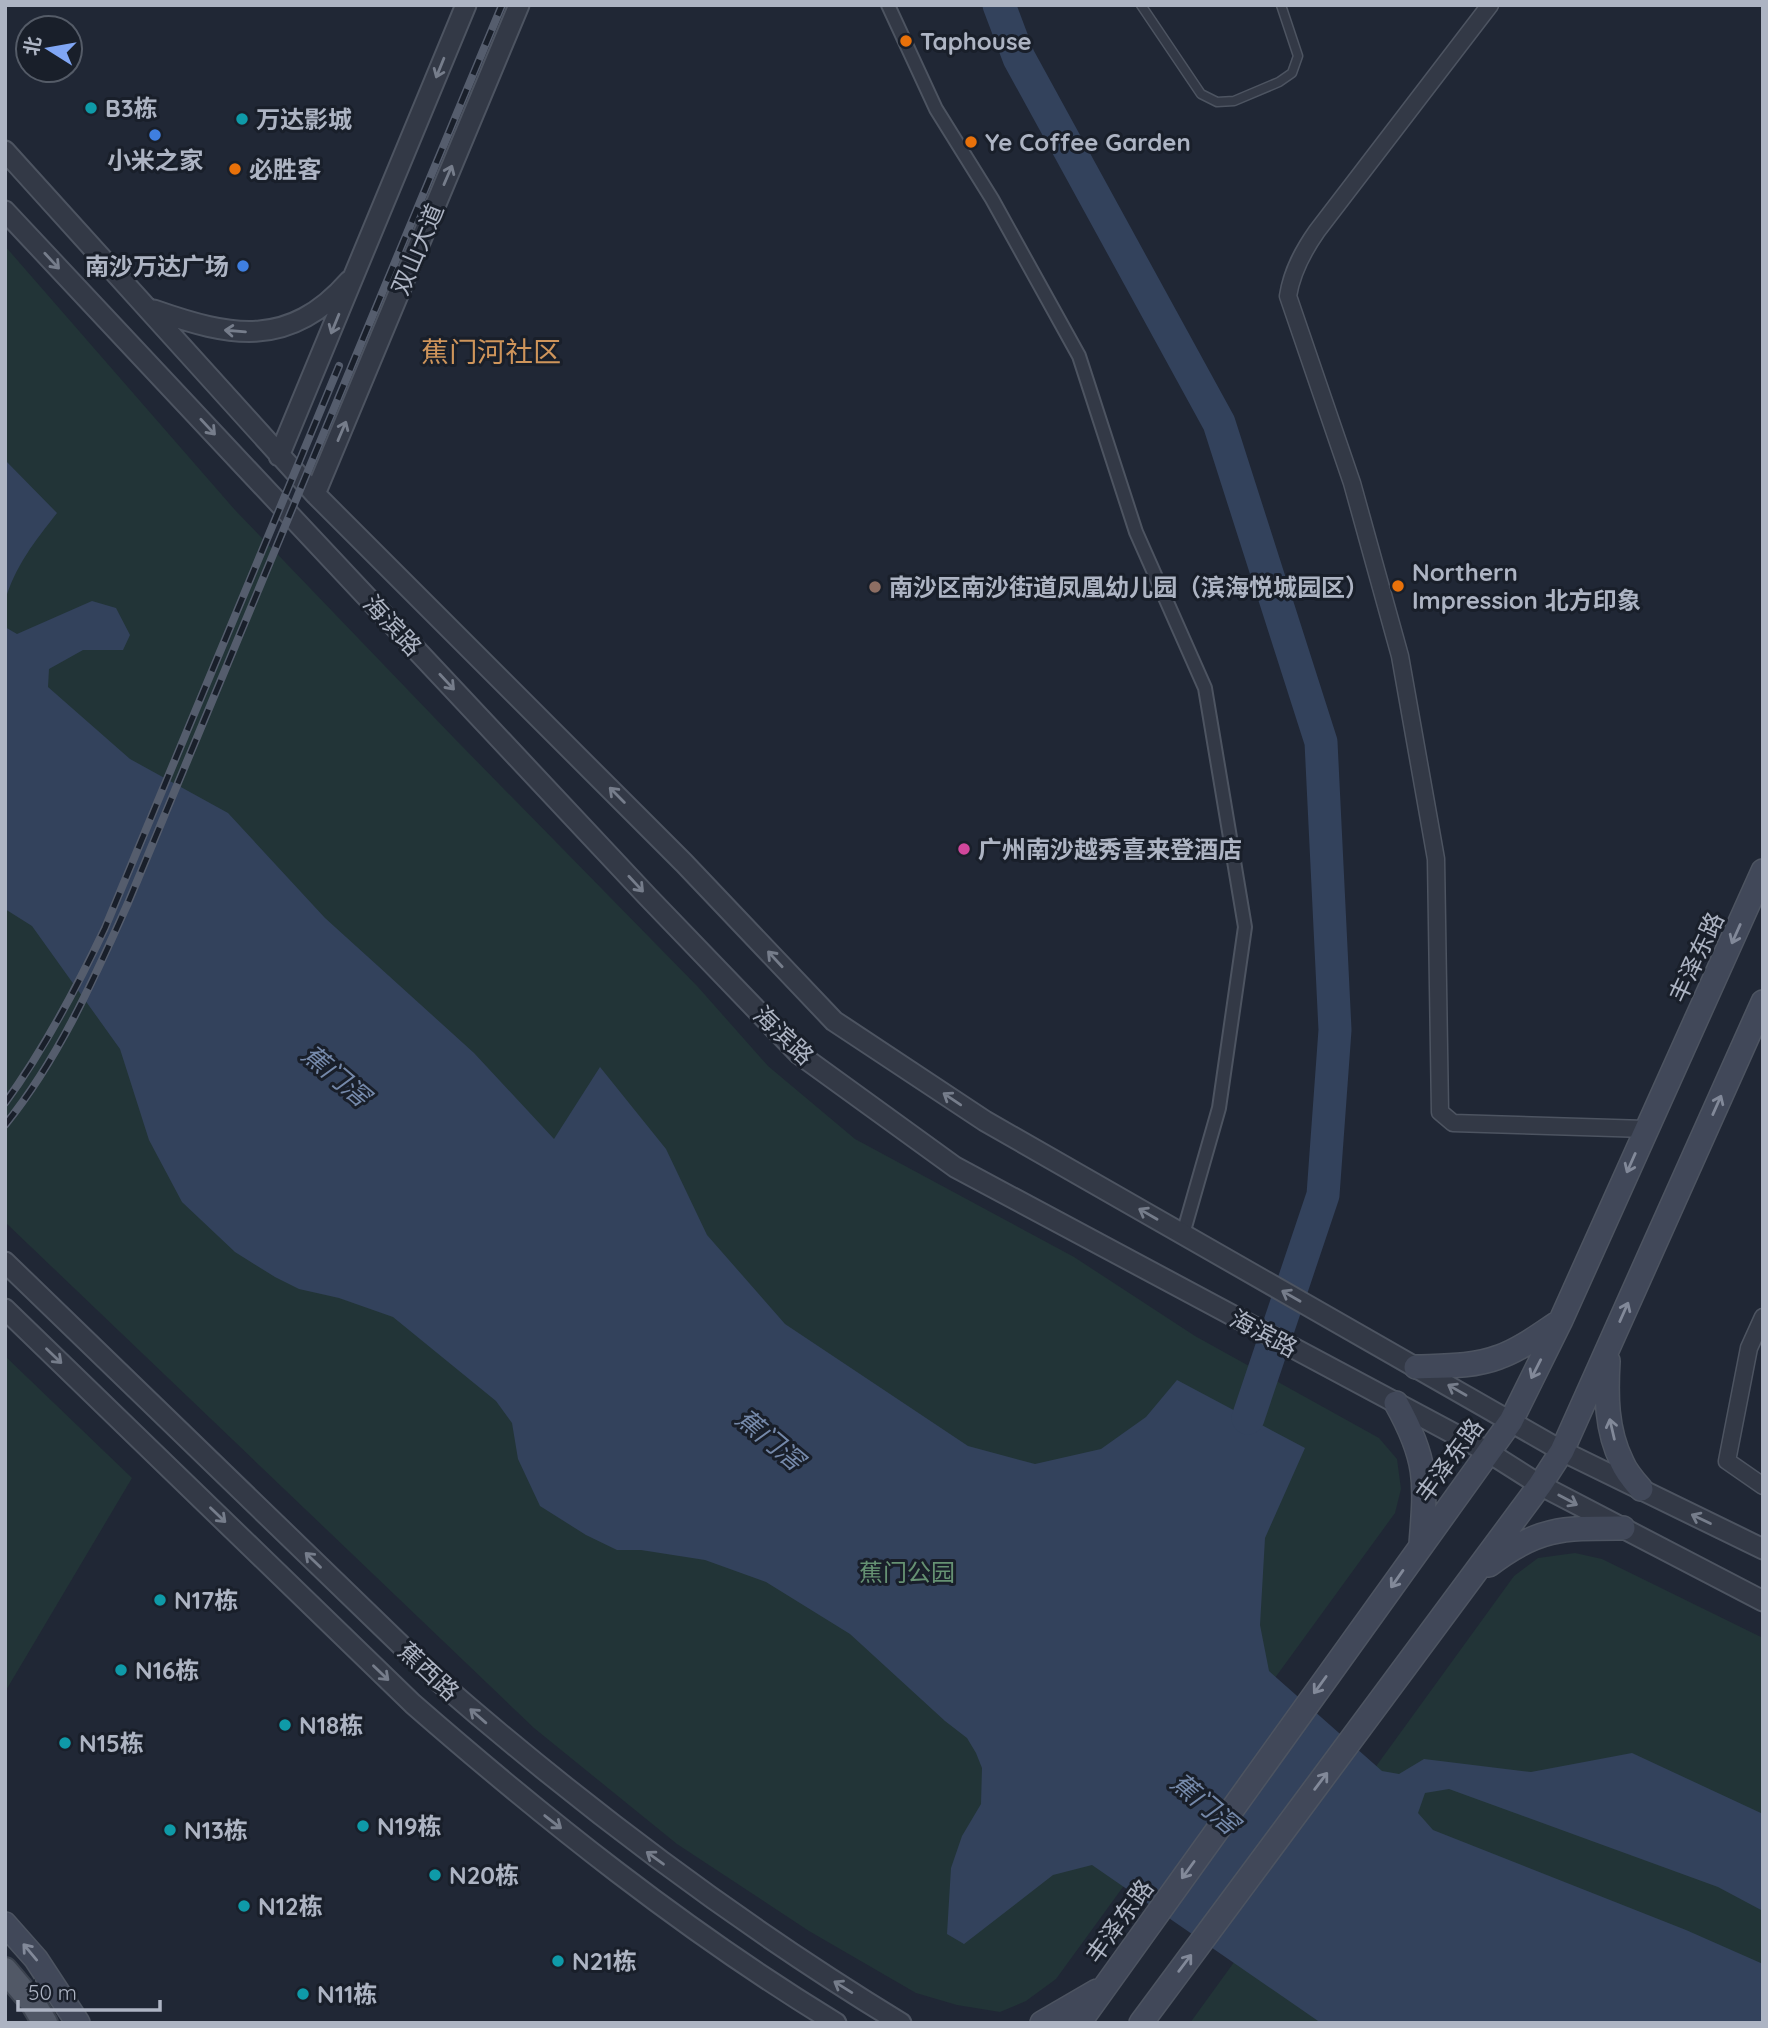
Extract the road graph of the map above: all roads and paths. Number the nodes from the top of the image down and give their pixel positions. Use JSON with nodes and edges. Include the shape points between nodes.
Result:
{"nodes":[{"id":1,"x":466,"y":5,"type":"edge"},
{"id":2,"x":519,"y":5,"type":"edge"},
{"id":3,"x":888,"y":5,"type":"edge"},
{"id":4,"x":1141,"y":5,"type":"edge"},
{"id":5,"x":1281,"y":5,"type":"edge"},
{"id":6,"x":1490,"y":5,"type":"edge"},
{"id":7,"x":5,"y":151,"type":"edge"},
{"id":8,"x":5,"y":211,"type":"edge"},
{"id":9,"x":357,"y":272,"type":"junction"},
{"id":10,"x":150,"y":309,"type":"junction"},
{"id":11,"x":279,"y":456,"type":"junction"},
{"id":12,"x":315,"y":494,"type":"junction"},
{"id":13,"x":1763,"y":871,"type":"edge"},
{"id":14,"x":1763,"y":1002,"type":"edge"},
{"id":15,"x":1646,"y":1129,"type":"junction"},
{"id":16,"x":1183,"y":1234,"type":"junction"},
{"id":17,"x":5,"y":1262,"type":"edge"},
{"id":18,"x":5,"y":1309,"type":"edge"},
{"id":19,"x":1763,"y":1317,"type":"edge"},
{"id":20,"x":1561,"y":1320,"type":"junction"},
{"id":21,"x":1610,"y":1344,"type":"junction"},
{"id":22,"x":1416,"y":1367,"type":"junction"},
{"id":23,"x":1396,"y":1403,"type":"junction"},
{"id":24,"x":1511,"y":1421,"type":"junction"},
{"id":25,"x":1562,"y":1451,"type":"junction"},
{"id":26,"x":1488,"y":1452,"type":"junction"},
{"id":27,"x":1540,"y":1485,"type":"junction"},
{"id":28,"x":1763,"y":1486,"type":"edge"},
{"id":29,"x":1641,"y":1489,"type":"junction"},
{"id":30,"x":1623,"y":1528,"type":"junction"},
{"id":31,"x":1420,"y":1545,"type":"junction"},
{"id":32,"x":1763,"y":1549,"type":"edge"},
{"id":33,"x":1468,"y":1582,"type":"junction"},
{"id":34,"x":1763,"y":1601,"type":"edge"},
{"id":35,"x":5,"y":1924,"type":"edge"},
{"id":36,"x":5,"y":1970,"type":"edge"},
{"id":37,"x":1105,"y":1986,"type":"junction"},
{"id":38,"x":1143,"y":2020,"type":"edge"},
{"id":39,"x":45,"y":2023,"type":"edge"},
{"id":40,"x":78,"y":2023,"type":"edge"},
{"id":41,"x":836,"y":2023,"type":"edge"},
{"id":42,"x":901,"y":2023,"type":"edge"},
{"id":43,"x":1042,"y":2023,"type":"edge"},
{"id":44,"x":1079,"y":2023,"type":"edge"}],
"edges":[{"from":1,"to":9,"type":"street","name":"双山大道","one_way":true},
{"from":12,"to":2,"type":"street","name":"双山大道","one_way":true},
{"from":3,"to":16,"type":"street","via":[[936,109],[1079,356],[1136,532],[1205,688],[1245,927],[1219,1108]]},
{"from":4,"to":5,"type":"lane","via":[[1200,94],[1217,102],[1234,101],[1292,73],[1298,56]]},
{"from":6,"to":15,"type":"street","via":[[1317,231],[1292,276],[1288,296],[1352,484],[1403,673],[1436,859],[1440,1112],[1453,1123]]},
{"from":7,"to":10,"type":"street","name":"海滨路"},
{"from":8,"to":23,"type":"street","name":"海滨路","one_way":true,"via":[[799,1054],[955,1167]]},
{"from":9,"to":10,"type":"street","one_way":true,"via":[[315,311],[289,327],[231,332]]},
{"from":9,"to":11,"type":"street","name":"双山大道","one_way":true},
{"from":10,"to":11,"type":"street","name":"海滨路"},
{"from":11,"to":12,"type":"street","name":"海滨路"},
{"from":16,"to":12,"type":"street","name":"海滨路","one_way":true,"via":[[985,1121],[834,1020]]},
{"from":13,"to":15,"type":"main road","name":"丰泽东路","one_way":true},
{"from":21,"to":14,"type":"main road","one_way":true},
{"from":15,"to":20,"type":"main road","name":"丰泽东路","one_way":true},
{"from":22,"to":16,"type":"street","name":"海滨路","one_way":true},
{"from":42,"to":17,"type":"street","name":"蕉西路","one_way":true,"via":[[702,1893],[500,1735],[436,1679]]},
{"from":18,"to":41,"type":"street","name":"蕉西路","one_way":true,"via":[[412,1704],[545,1816],[663,1906]]},
{"from":19,"to":28,"type":"street","via":[[1749,1348],[1727,1461]]},
{"from":20,"to":22,"type":"main road","via":[[1498,1358]]},
{"from":20,"to":24,"type":"main road","name":"丰泽东路","one_way":true},
{"from":21,"to":25,"type":"main road"},
{"from":29,"to":21,"type":"main road","one_way":true,"via":[[1622,1464],[1611,1431],[1606,1397]]},
{"from":24,"to":22,"type":"street","name":"海滨路","one_way":true},
{"from":23,"to":26,"type":"street","name":"海滨路"},
{"from":23,"to":31,"type":"main road","via":[[1422,1459],[1425,1494]]},
{"from":24,"to":25,"type":"street","name":"海滨路"},
{"from":24,"to":26,"type":"main road","name":"丰泽东路"},
{"from":25,"to":27,"type":"main road"},
{"from":25,"to":29,"type":"street","name":"海滨路"},
{"from":26,"to":27,"type":"street","name":"海滨路"},
{"from":26,"to":31,"type":"main road","name":"丰泽东路"},
{"from":27,"to":30,"type":"street","name":"海滨路","one_way":true},
{"from":27,"to":33,"type":"main road"},
{"from":32,"to":29,"type":"street","name":"海滨路","one_way":true},
{"from":30,"to":33,"type":"main road","via":[[1549,1531],[1509,1549]]},
{"from":30,"to":34,"type":"street","name":"海滨路"},
{"from":31,"to":37,"type":"main road","name":"丰泽东路","one_way":true},
{"from":38,"to":33,"type":"main road","one_way":true},
{"from":40,"to":35,"type":"main road","one_way":true,"via":[[36,1959]]},
{"from":36,"to":39,"type":"main road"},
{"from":37,"to":43,"type":"main road"},
{"from":37,"to":44,"type":"main road","name":"丰泽东路"}]}
